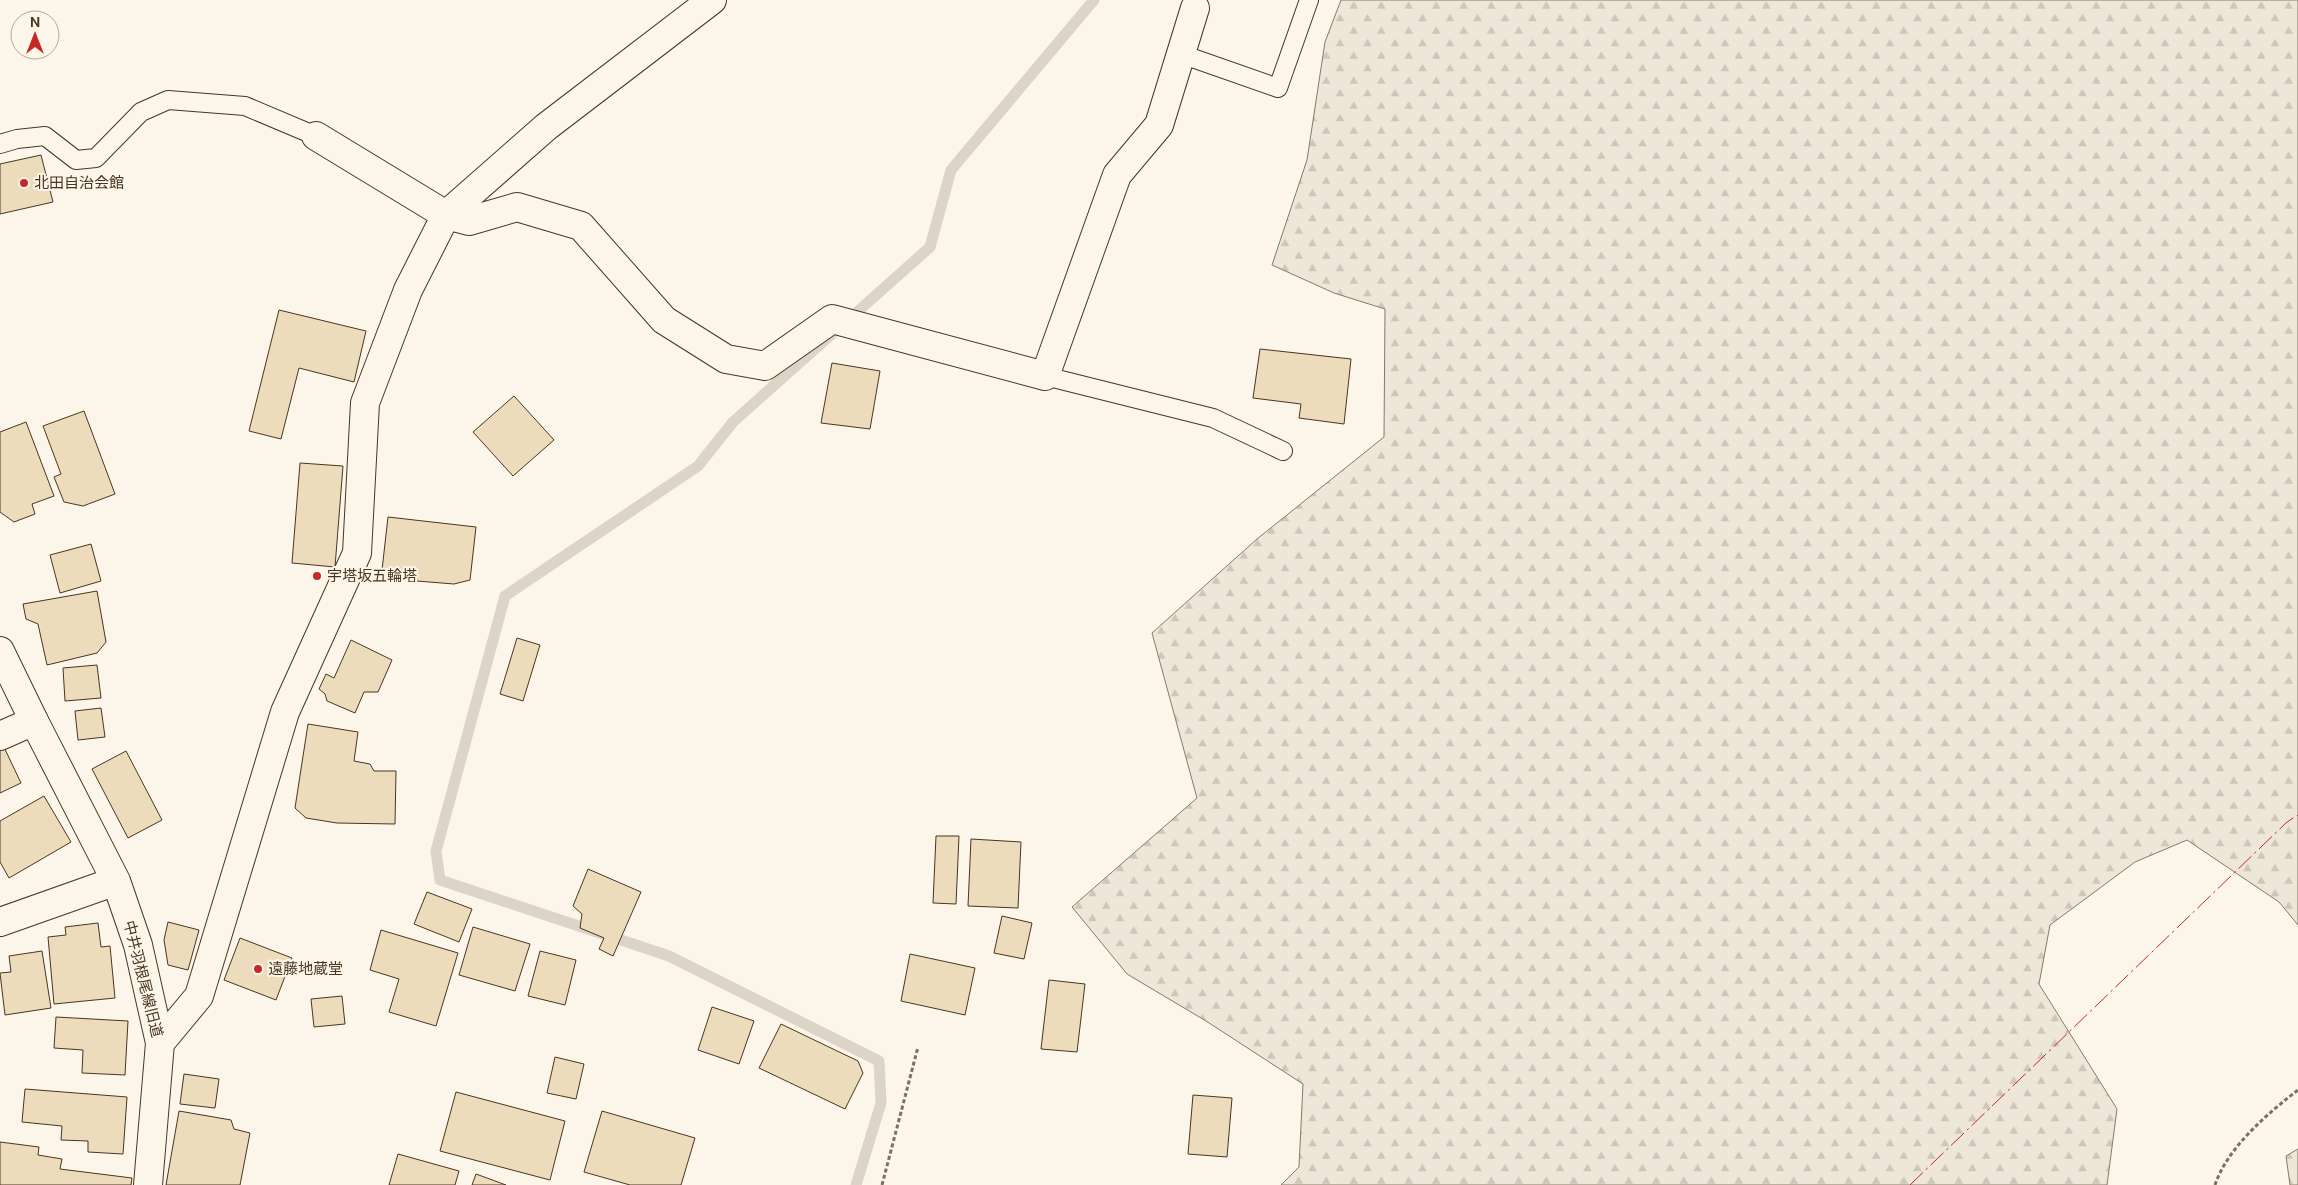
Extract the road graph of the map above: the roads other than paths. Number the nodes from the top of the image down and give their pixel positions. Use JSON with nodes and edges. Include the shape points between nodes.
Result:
{"nodes":[{"id":1,"x":712,"y":0,"type":"edge"},
{"id":2,"x":1309,"y":0,"type":"edge"},
{"id":3,"x":1195,"y":8,"type":"dead end"},
{"id":4,"x":1181,"y":54,"type":"junction"},
{"id":5,"x":316,"y":136,"type":"joint"},
{"id":6,"x":0,"y":144,"type":"edge"},
{"id":7,"x":446,"y":215,"type":"junction"},
{"id":8,"x":1046,"y":376,"type":"junction"},
{"id":9,"x":1283,"y":451,"type":"dead end"},
{"id":10,"x":0,"y":651,"type":"edge"},
{"id":11,"x":34,"y":721,"type":"junction"},
{"id":12,"x":0,"y":736,"type":"edge"},
{"id":13,"x":116,"y":881,"type":"junction"},
{"id":14,"x":0,"y":922,"type":"edge"},
{"id":15,"x":160,"y":1043,"type":"junction"},
{"id":16,"x":148,"y":1185,"type":"edge"}],
"edges":[{"from":1,"to":7,"type":"street","via":[[546,127]]},
{"from":2,"to":4,"type":"lane","via":[[1278,88]]},
{"from":3,"to":4,"type":"street"},
{"from":4,"to":8,"type":"street","via":[[1158,125],[1117,175]]},
{"from":5,"to":6,"type":"lane","via":[[245,106],[168,100],[141,112],[96,158],[76,160],[45,136]]},
{"from":5,"to":7,"type":"street"},
{"from":7,"to":8,"type":"street","via":[[469,221],[517,207],[581,226],[664,320],[726,359],[765,366],[832,319]]},
{"from":7,"to":15,"type":"street","via":[[408,290],[365,403],[356,553],[285,712],[199,996]]},
{"from":8,"to":9,"type":"lane","via":[[1213,418]]},
{"from":10,"to":11,"type":"street","name":"中井羽根尾線旧道"},
{"from":11,"to":12,"type":"street"},
{"from":11,"to":13,"type":"street","name":"中井羽根尾線旧道"},
{"from":13,"to":14,"type":"street"},
{"from":13,"to":15,"type":"street","name":"中井羽根尾線旧道","via":[[138,945]]},
{"from":15,"to":16,"type":"street","name":"中井羽根尾線旧道"}]}
